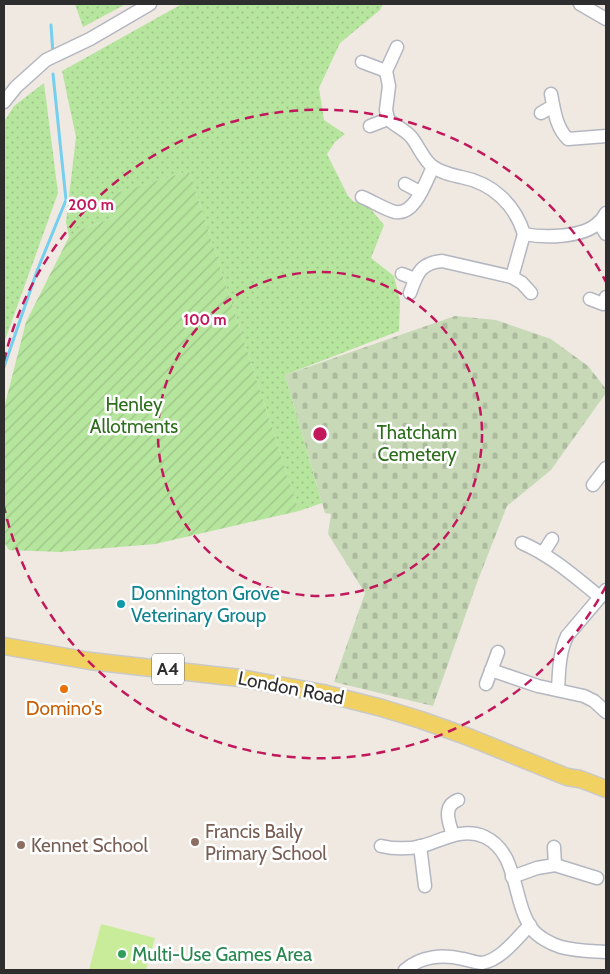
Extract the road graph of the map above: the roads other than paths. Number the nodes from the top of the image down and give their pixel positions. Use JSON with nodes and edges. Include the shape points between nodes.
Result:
{"nodes":[{"id":1,"x":150,"y":4,"type":"edge"},
{"id":2,"x":580,"y":4,"type":"edge"},
{"id":3,"x":606,"y":19,"type":"edge"},
{"id":4,"x":397,"y":47,"type":"dead end"},
{"id":5,"x":362,"y":62,"type":"dead end"},
{"id":6,"x":386,"y":71,"type":"junction"},
{"id":7,"x":8,"y":87,"type":"edge"},
{"id":8,"x":4,"y":102,"type":"edge"},
{"id":9,"x":541,"y":113,"type":"dead end"},
{"id":10,"x":388,"y":119,"type":"junction"},
{"id":11,"x":370,"y":126,"type":"dead end"},
{"id":12,"x":606,"y":136,"type":"edge"},
{"id":13,"x":433,"y":167,"type":"junction"},
{"id":14,"x":406,"y":184,"type":"dead end"},
{"id":15,"x":420,"y":192,"type":"junction"},
{"id":16,"x":362,"y":196,"type":"dead end"},
{"id":17,"x":606,"y":213,"type":"edge"},
{"id":18,"x":602,"y":229,"type":"edge"},
{"id":19,"x":524,"y":234,"type":"junction"},
{"id":20,"x":402,"y":274,"type":"dead end"},
{"id":21,"x":512,"y":277,"type":"junction"},
{"id":22,"x":416,"y":279,"type":"junction"},
{"id":23,"x":410,"y":293,"type":"dead end"},
{"id":24,"x":532,"y":293,"type":"dead end"},
{"id":25,"x":590,"y":299,"type":"dead end"},
{"id":26,"x":605,"y":302,"type":"edge"},
{"id":27,"x":606,"y":469,"type":"edge"},
{"id":28,"x":593,"y":485,"type":"dead end"},
{"id":29,"x":552,"y":538,"type":"dead end"},
{"id":30,"x":522,"y":543,"type":"dead end"},
{"id":31,"x":543,"y":553,"type":"junction"},
{"id":32,"x":603,"y":594,"type":"edge"},
{"id":33,"x":4,"y":646,"type":"edge"},
{"id":34,"x":498,"y":652,"type":"dead end"},
{"id":35,"x":492,"y":670,"type":"junction"},
{"id":36,"x":486,"y":684,"type":"dead end"},
{"id":37,"x":558,"y":690,"type":"junction"},
{"id":38,"x":606,"y":712,"type":"edge"},
{"id":39,"x":567,"y":777,"type":"junction"},
{"id":40,"x":606,"y":789,"type":"edge"},
{"id":41,"x":458,"y":800,"type":"dead end"},
{"id":42,"x":606,"y":801,"type":"edge"},
{"id":43,"x":454,"y":835,"type":"junction"},
{"id":44,"x":381,"y":846,"type":"dead end"},
{"id":45,"x":420,"y":846,"type":"junction"},
{"id":46,"x":554,"y":847,"type":"dead end"},
{"id":47,"x":555,"y":864,"type":"junction"},
{"id":48,"x":512,"y":877,"type":"junction"},
{"id":49,"x":597,"y":878,"type":"dead end"},
{"id":50,"x":425,"y":886,"type":"dead end"},
{"id":51,"x":530,"y":925,"type":"junction"},
{"id":52,"x":606,"y":952,"type":"edge"},
{"id":53,"x":480,"y":967,"type":"edge"},
{"id":54,"x":405,"y":970,"type":"edge"}],
"edges":[{"from":1,"to":7,"type":"street","via":[[46,60]]},
{"from":2,"to":3,"type":"street"},
{"from":4,"to":6,"type":"street"},
{"from":5,"to":6,"type":"street"},
{"from":6,"to":10,"type":"street"},
{"from":7,"to":8,"type":"street"},
{"from":9,"to":12,"type":"street","via":[[552,100],[562,134],[568,139]]},
{"from":10,"to":11,"type":"street"},
{"from":10,"to":13,"type":"street","via":[[412,138]]},
{"from":13,"to":15,"type":"street"},
{"from":13,"to":19,"type":"street","via":[[491,188],[512,208]]},
{"from":14,"to":15,"type":"street"},
{"from":15,"to":16,"type":"street","via":[[409,209],[395,212]]},
{"from":17,"to":18,"type":"street"},
{"from":18,"to":19,"type":"street","via":[[565,235]]},
{"from":19,"to":21,"type":"street"},
{"from":20,"to":22,"type":"street"},
{"from":21,"to":22,"type":"street","via":[[442,261],[425,266]]},
{"from":21,"to":24,"type":"street"},
{"from":22,"to":23,"type":"street"},
{"from":25,"to":26,"type":"street"},
{"from":27,"to":28,"type":"street"},
{"from":29,"to":31,"type":"street"},
{"from":30,"to":31,"type":"street"},
{"from":31,"to":32,"type":"street"},
{"from":32,"to":37,"type":"street","via":[[573,628],[563,645]]},
{"from":33,"to":39,"type":"main road","name":"London Road","number":"A4","via":[[90,661],[240,678],[329,694],[448,730]]},
{"from":34,"to":35,"type":"street"},
{"from":35,"to":36,"type":"street"},
{"from":35,"to":37,"type":"street"},
{"from":37,"to":38,"type":"street","via":[[584,696]]},
{"from":39,"to":40,"type":"main road","name":"London Road","number":"A4"},
{"from":39,"to":42,"type":"main road","name":"London Road","number":"A4"},
{"from":41,"to":43,"type":"street","via":[[450,806],[448,813]]},
{"from":43,"to":45,"type":"street"},
{"from":43,"to":48,"type":"street","via":[[474,834],[490,840],[503,853]]},
{"from":44,"to":45,"type":"street"},
{"from":45,"to":50,"type":"street"},
{"from":46,"to":47,"type":"street"},
{"from":47,"to":48,"type":"street"},
{"from":47,"to":49,"type":"street"},
{"from":48,"to":51,"type":"street"},
{"from":51,"to":52,"type":"street","via":[[540,936],[561,947]]},
{"from":51,"to":53,"type":"street","via":[[499,956]]},
{"from":53,"to":54,"type":"street","via":[[449,956],[419,961]]}]}
